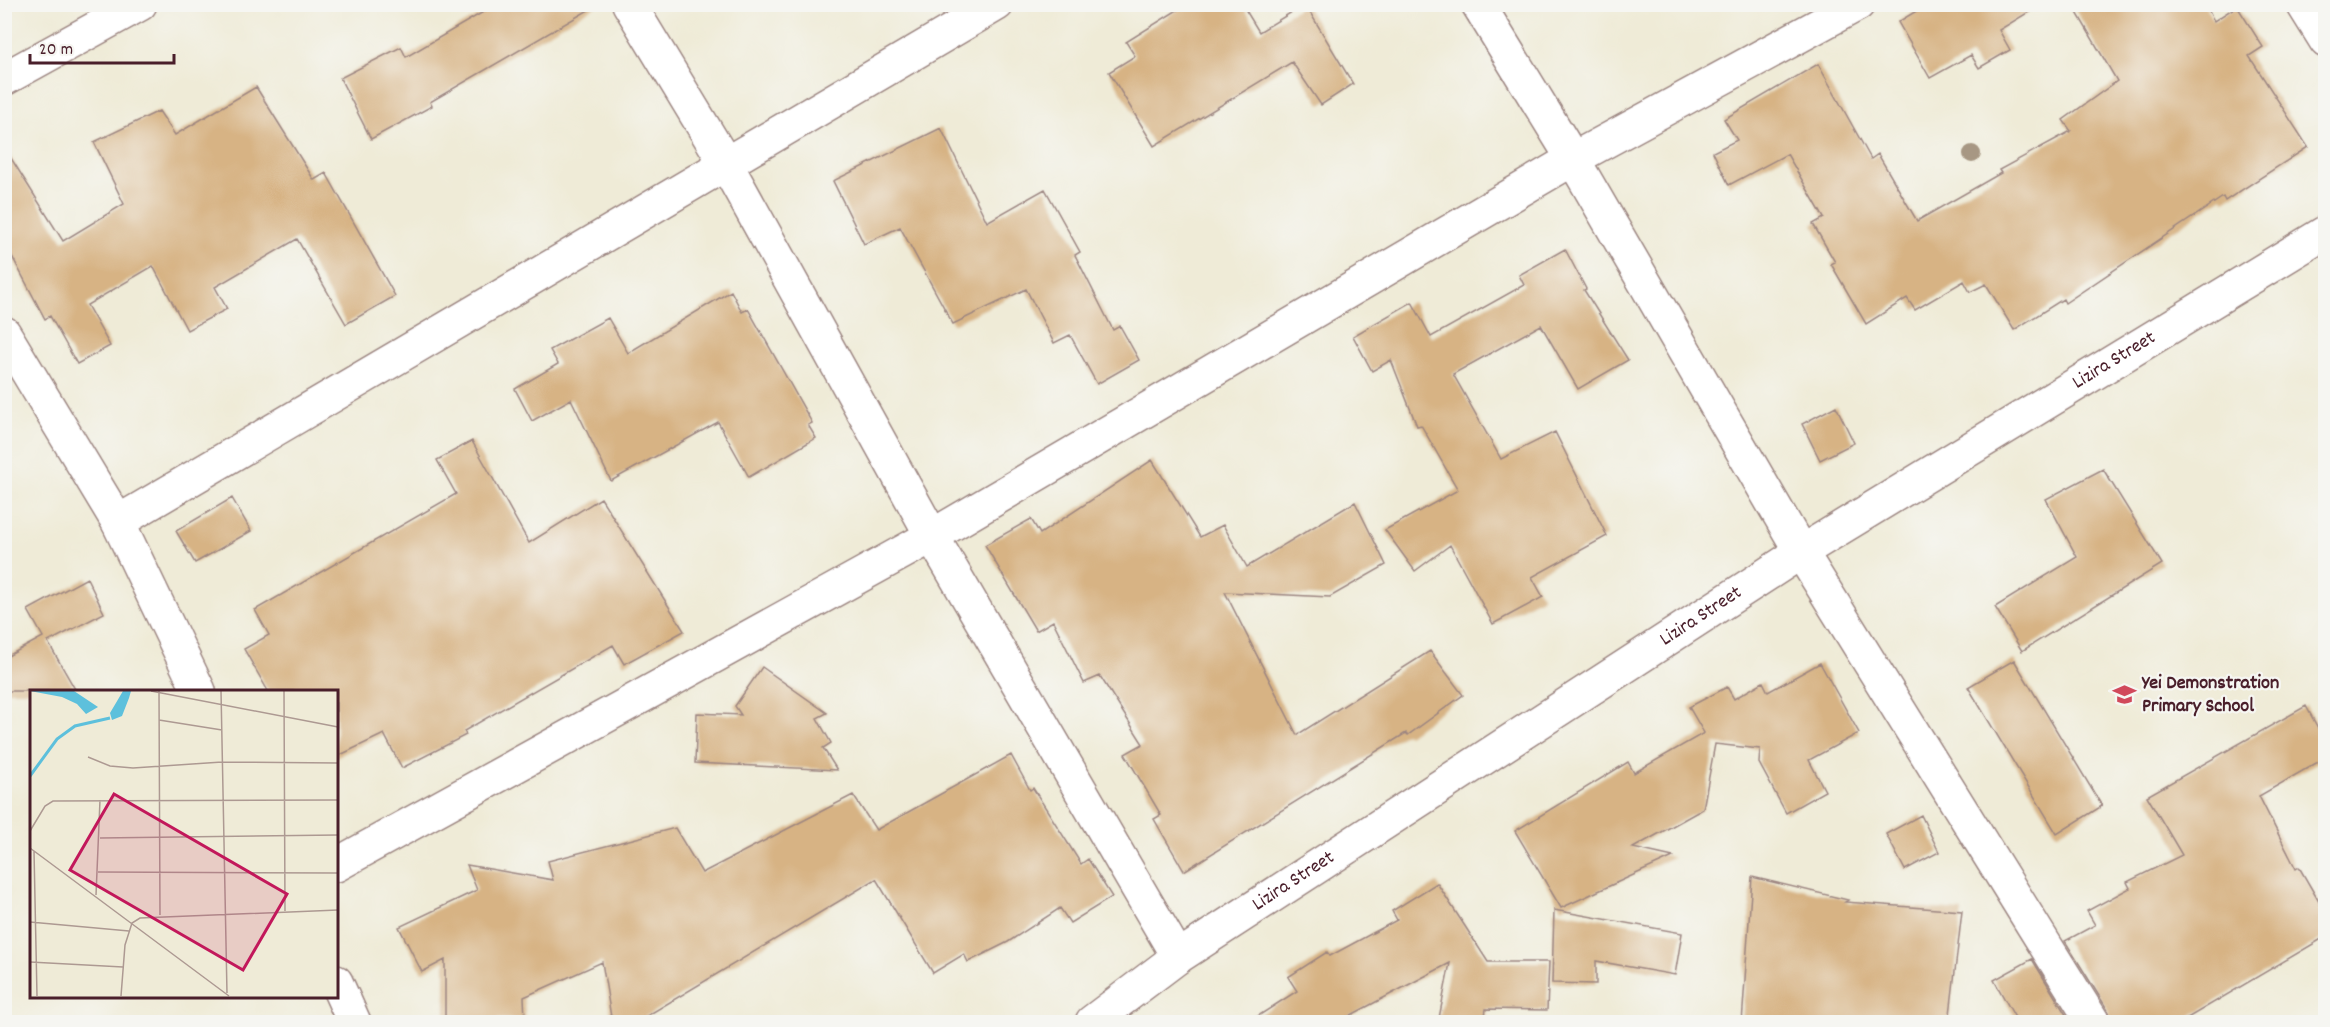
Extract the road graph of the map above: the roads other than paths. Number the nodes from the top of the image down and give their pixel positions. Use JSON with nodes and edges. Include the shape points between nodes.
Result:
{"nodes":[{"id":1,"x":140,"y":4,"type":"edge"},
{"id":2,"x":629,"y":4,"type":"edge"},
{"id":3,"x":998,"y":4,"type":"edge"},
{"id":4,"x":1478,"y":4,"type":"edge"},
{"id":5,"x":1858,"y":4,"type":"edge"},
{"id":6,"x":2303,"y":4,"type":"edge"},
{"id":7,"x":2325,"y":41,"type":"edge"},
{"id":8,"x":4,"y":79,"type":"edge"},
{"id":9,"x":1572,"y":159,"type":"junction"},
{"id":10,"x":726,"y":164,"type":"junction"},
{"id":11,"x":2325,"y":232,"type":"edge"},
{"id":12,"x":4,"y":333,"type":"edge"},
{"id":13,"x":118,"y":522,"type":"junction"},
{"id":14,"x":932,"y":536,"type":"junction"},
{"id":15,"x":1801,"y":552,"type":"junction"},
{"id":16,"x":199,"y":690,"type":"edge"},
{"id":17,"x":338,"y":864,"type":"edge"},
{"id":18,"x":1178,"y":957,"type":"junction"},
{"id":19,"x":338,"y":987,"type":"edge"},
{"id":20,"x":354,"y":1023,"type":"edge"},
{"id":21,"x":1092,"y":1023,"type":"edge"},
{"id":22,"x":2093,"y":1023,"type":"edge"}],
"edges":[{"from":1,"to":8,"type":"street"},
{"from":2,"to":10,"type":"street"},
{"from":3,"to":10,"type":"street"},
{"from":4,"to":9,"type":"street"},
{"from":5,"to":9,"type":"street"},
{"from":6,"to":7,"type":"street"},
{"from":9,"to":14,"type":"street"},
{"from":9,"to":15,"type":"street"},
{"from":10,"to":13,"type":"street"},
{"from":10,"to":14,"type":"street"},
{"from":11,"to":15,"type":"street","name":"Lizira Street"},
{"from":12,"to":13,"type":"street"},
{"from":13,"to":16,"type":"street"},
{"from":14,"to":17,"type":"street"},
{"from":14,"to":18,"type":"street"},
{"from":15,"to":18,"type":"street","name":"Lizira Street"},
{"from":15,"to":22,"type":"street"},
{"from":18,"to":21,"type":"street","name":"Lizira Street"},
{"from":19,"to":20,"type":"street"}]}
